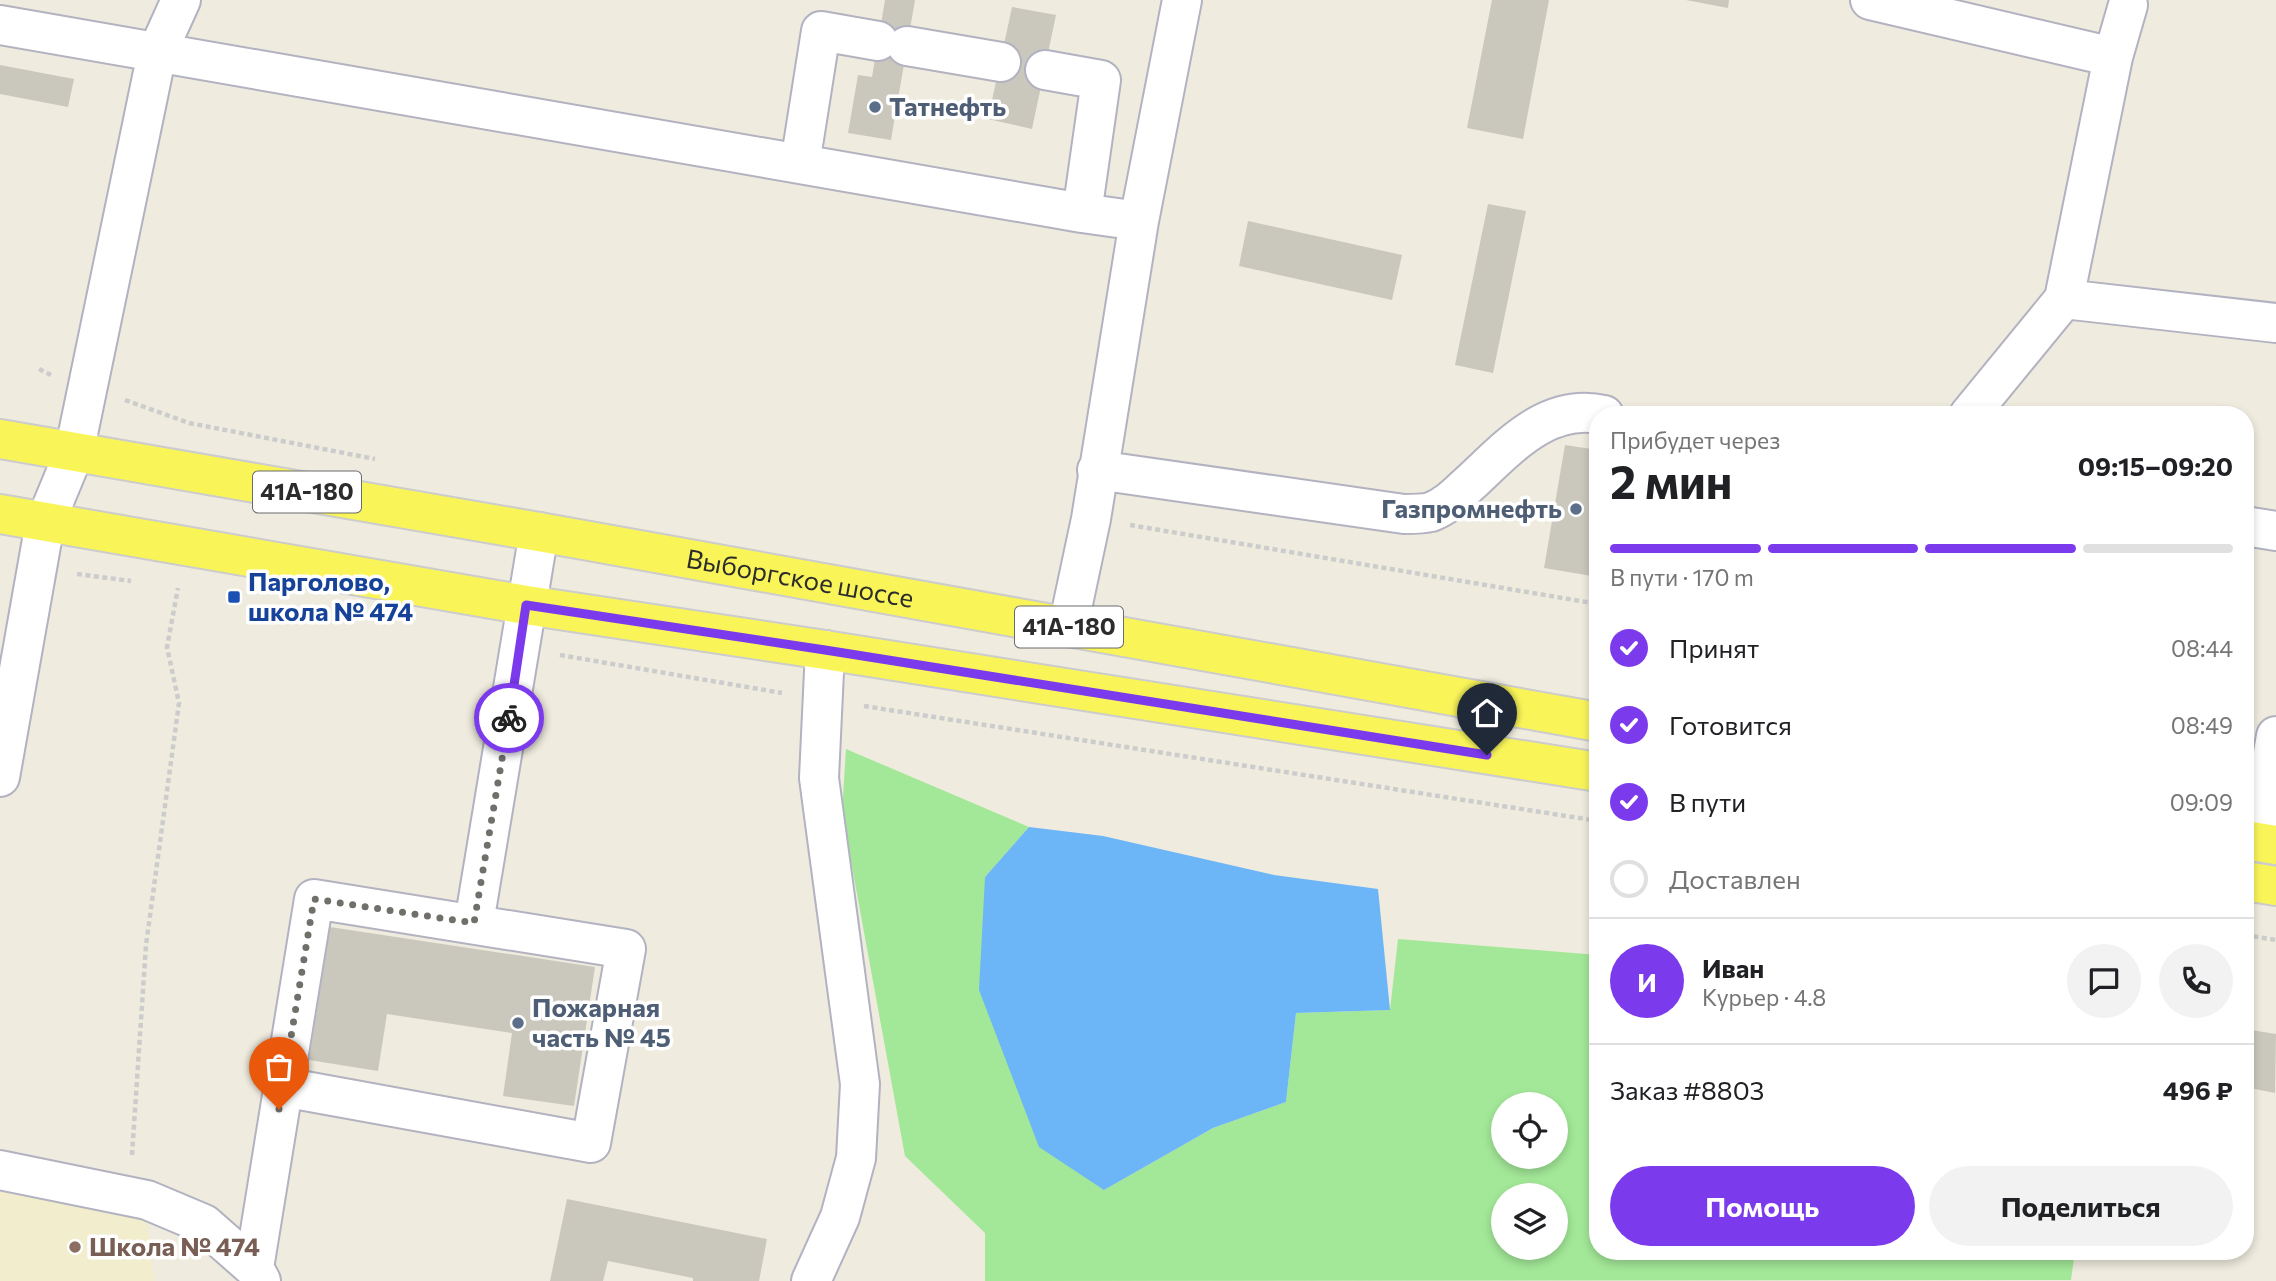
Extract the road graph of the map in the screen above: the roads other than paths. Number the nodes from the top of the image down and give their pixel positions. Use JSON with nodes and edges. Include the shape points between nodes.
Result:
{"nodes":[{"id":1,"x":181,"y":0,"type":"edge"},
{"id":2,"x":1182,"y":0,"type":"edge"},
{"id":3,"x":1870,"y":0,"type":"edge"},
{"id":4,"x":2128,"y":5,"type":"dead end"},
{"id":5,"x":0,"y":25,"type":"edge"},
{"id":6,"x":157,"y":53,"type":"junction"},
{"id":7,"x":2113,"y":57,"type":"junction"},
{"id":8,"x":1001,"y":62,"type":"dead end"},
{"id":9,"x":1045,"y":70,"type":"dead end"},
{"id":10,"x":800,"y":164,"type":"junction"},
{"id":11,"x":1082,"y":213,"type":"junction"},
{"id":12,"x":1139,"y":221,"type":"junction"},
{"id":13,"x":2064,"y":299,"type":"junction"},
{"id":14,"x":2276,"y":323,"type":"edge"},
{"id":15,"x":1981,"y":406,"type":"edge"},
{"id":16,"x":1589,"y":412,"type":"edge"},
{"id":17,"x":0,"y":439,"type":"edge"},
{"id":18,"x":74,"y":453,"type":"junction"},
{"id":19,"x":1097,"y":470,"type":"junction"},
{"id":20,"x":0,"y":514,"type":"edge"},
{"id":21,"x":44,"y":523,"type":"junction"},
{"id":22,"x":2254,"y":527,"type":"edge"},
{"id":23,"x":2276,"y":531,"type":"edge"},
{"id":24,"x":539,"y":532,"type":"junction"},
{"id":25,"x":526,"y":605,"type":"junction"},
{"id":26,"x":1068,"y":627,"type":"junction"},
{"id":27,"x":825,"y":650,"type":"junction"},
{"id":28,"x":1589,"y":720,"type":"edge"},
{"id":29,"x":2276,"y":736,"type":"edge"},
{"id":30,"x":1589,"y":771,"type":"edge"},
{"id":31,"x":0,"y":777,"type":"edge"},
{"id":32,"x":2260,"y":842,"type":"edge"},
{"id":33,"x":2254,"y":882,"type":"edge"},
{"id":34,"x":2276,"y":886,"type":"edge"},
{"id":35,"x":474,"y":923,"type":"junction"},
{"id":36,"x":283,"y":1087,"type":"junction"},
{"id":37,"x":0,"y":1170,"type":"edge"},
{"id":38,"x":257,"y":1274,"type":"edge"},
{"id":39,"x":811,"y":1281,"type":"edge"}],
"edges":[{"from":1,"to":6,"type":"street"},
{"from":2,"to":12,"type":"street"},
{"from":3,"to":7,"type":"street"},
{"from":4,"to":7,"type":"street"},
{"from":5,"to":6,"type":"street"},
{"from":6,"to":10,"type":"street"},
{"from":6,"to":18,"type":"street"},
{"from":7,"to":13,"type":"street"},
{"from":8,"to":10,"type":"street","via":[[821,31]]},
{"from":9,"to":11,"type":"street","via":[[1101,80]]},
{"from":10,"to":11,"type":"street"},
{"from":11,"to":12,"type":"street"},
{"from":12,"to":19,"type":"street"},
{"from":13,"to":14,"type":"street"},
{"from":13,"to":15,"type":"street"},
{"from":16,"to":19,"type":"street","via":[[1555,417],[1522,436],[1448,504],[1429,513],[1404,514]]},
{"from":17,"to":18,"type":"main road","name":"Выборгское шоссе","number":"41А-180"},
{"from":18,"to":21,"type":"street"},
{"from":18,"to":24,"type":"main road","name":"Выборгское шоссе","number":"41А-180"},
{"from":19,"to":26,"type":"street"},
{"from":20,"to":21,"type":"main road","number":"41А-180"},
{"from":21,"to":25,"type":"main road","number":"41А-180"},
{"from":21,"to":31,"type":"street"},
{"from":22,"to":23,"type":"street"},
{"from":24,"to":25,"type":"street"},
{"from":24,"to":26,"type":"main road","name":"Выборгское шоссе","number":"41А-180"},
{"from":25,"to":27,"type":"main road","number":"41А-180"},
{"from":25,"to":35,"type":"street"},
{"from":26,"to":28,"type":"main road","name":"Выборгское шоссе","number":"41А-180"},
{"from":27,"to":30,"type":"main road","number":"41А-180"},
{"from":27,"to":39,"type":"street","via":[[819,778],[860,1084],[856,1158],[840,1217]]},
{"from":29,"to":32,"type":"street"},
{"from":33,"to":34,"type":"main road"},
{"from":35,"to":36,"type":"street","via":[[314,899]]},
{"from":35,"to":36,"type":"street","via":[[626,949],[591,1143]]},
{"from":36,"to":38,"type":"street"},
{"from":37,"to":38,"type":"street","via":[[129,1195],[204,1224]]}]}
